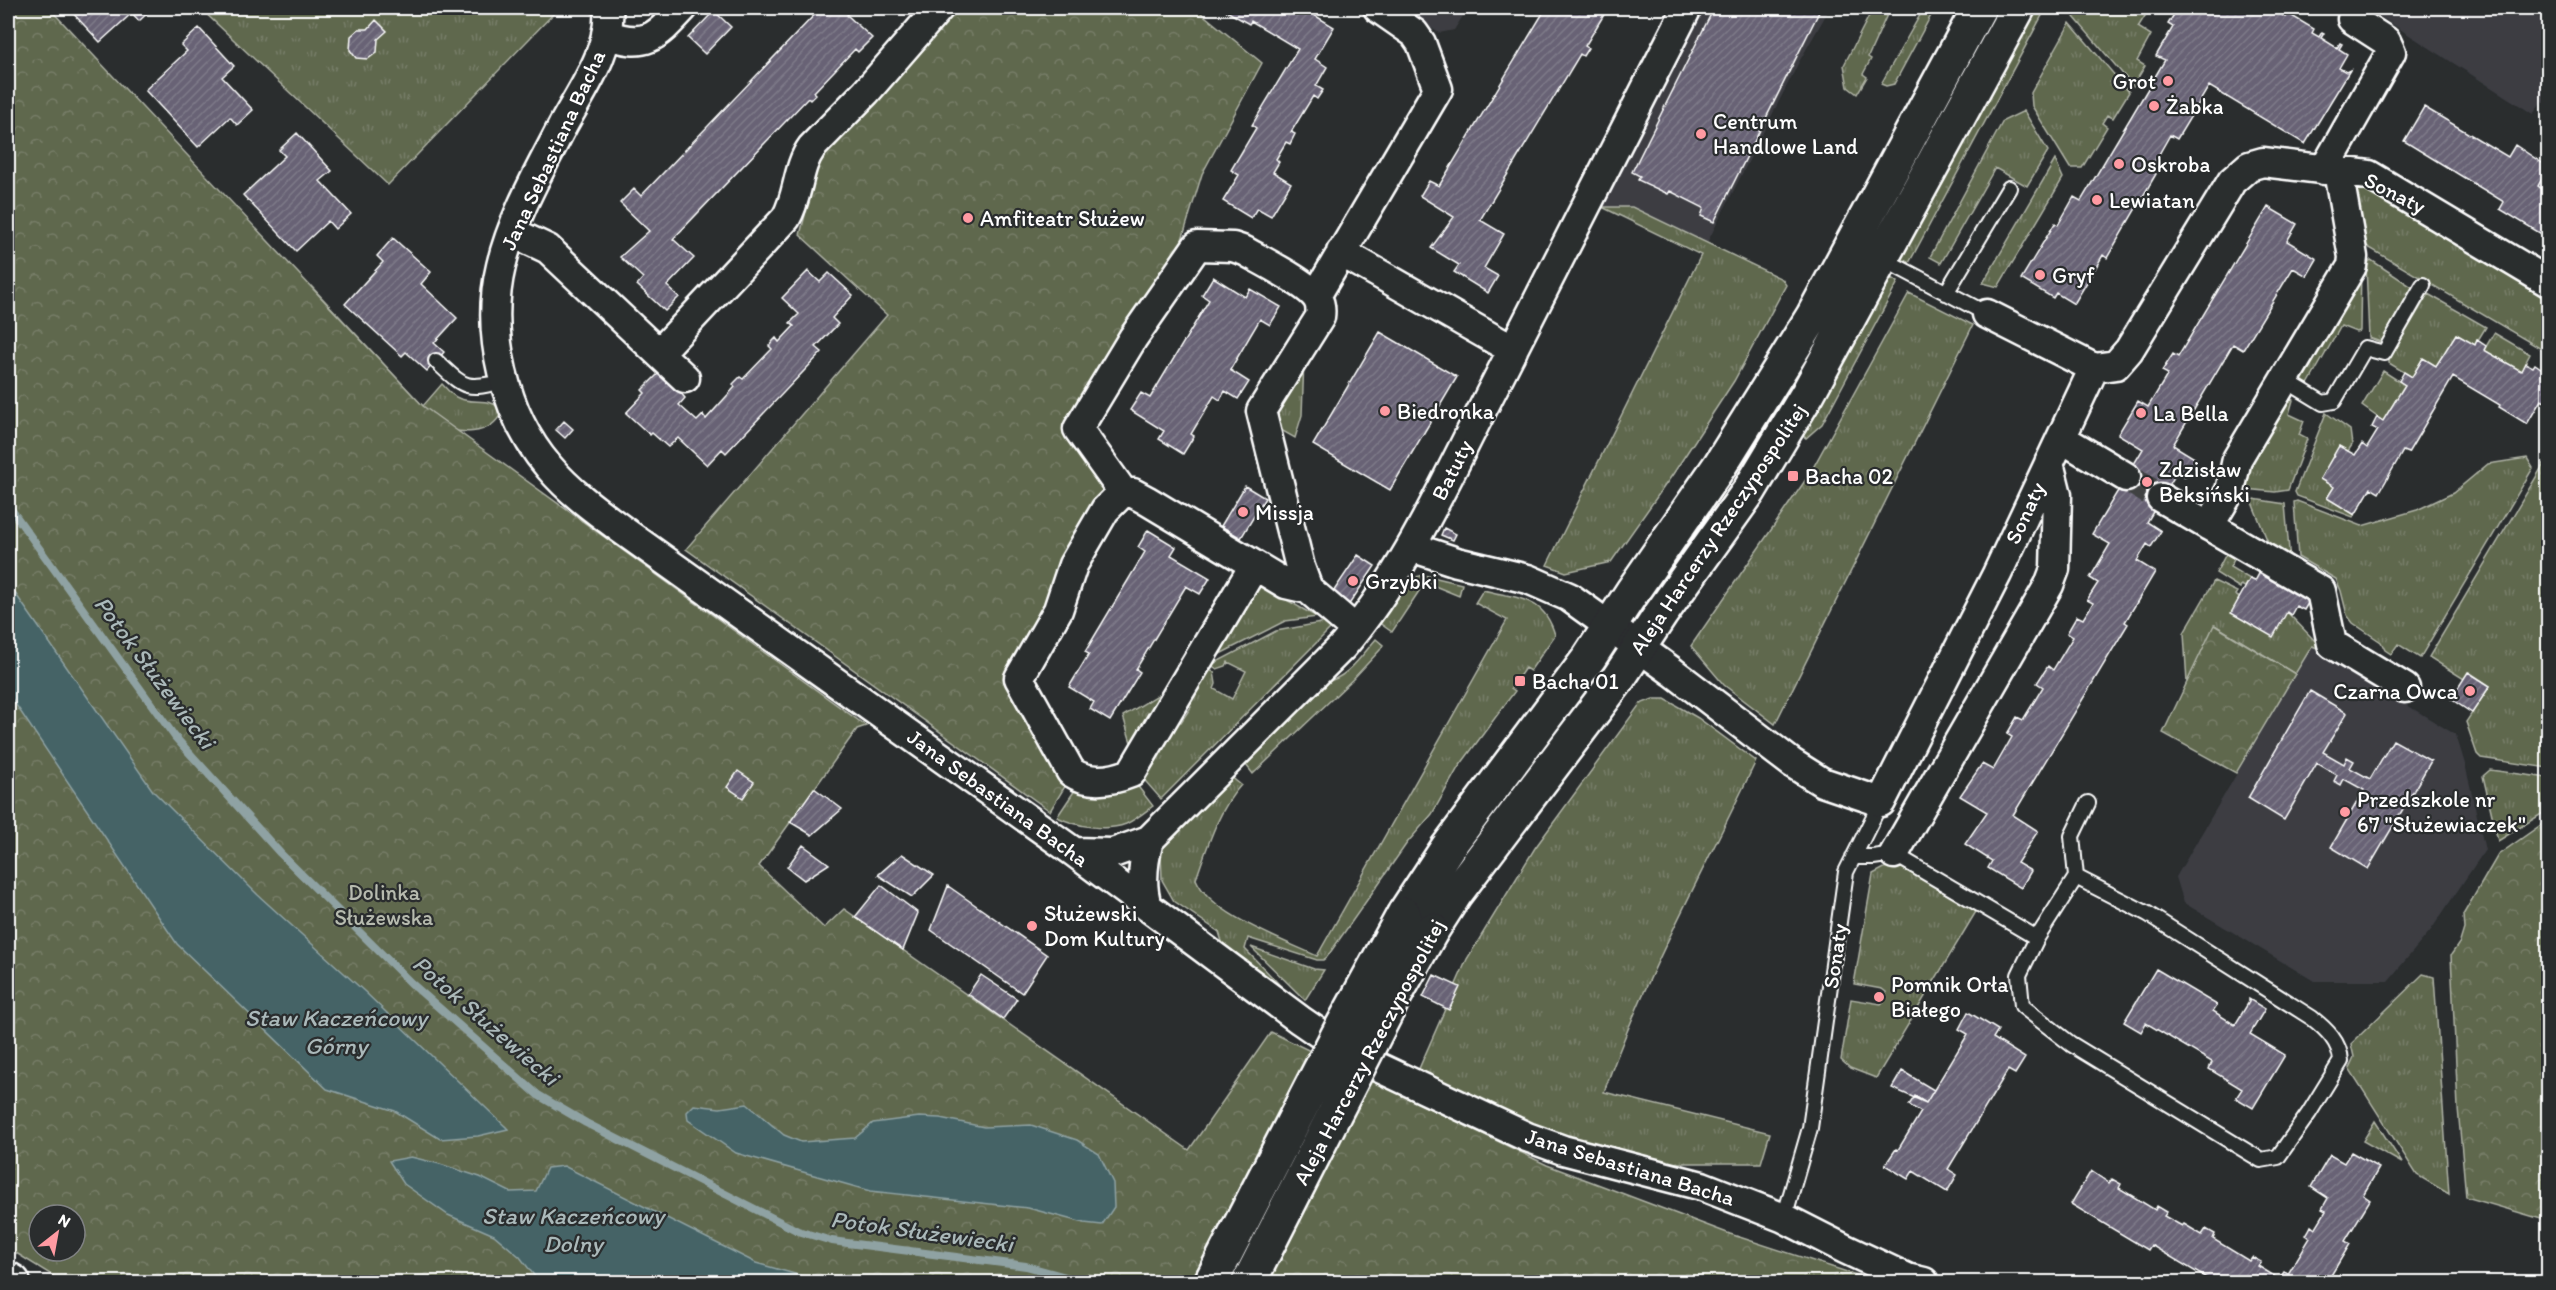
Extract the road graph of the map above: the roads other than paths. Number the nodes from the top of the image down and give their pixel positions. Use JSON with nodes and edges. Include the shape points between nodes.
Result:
{"nodes":[{"id":1,"x":683,"y":8,"type":"edge"},
{"id":2,"x":939,"y":8,"type":"edge"},
{"id":3,"x":1378,"y":8,"type":"edge"},
{"id":4,"x":1687,"y":8,"type":"edge"},
{"id":5,"x":1979,"y":8,"type":"edge"},
{"id":6,"x":2018,"y":8,"type":"edge"},
{"id":7,"x":2352,"y":19,"type":"dead end"},
{"id":8,"x":607,"y":21,"type":"edge"},
{"id":9,"x":2331,"y":170,"type":"junction"},
{"id":10,"x":2009,"y":188,"type":"dead end"},
{"id":11,"x":512,"y":232,"type":"junction"},
{"id":12,"x":1341,"y":252,"type":"junction"},
{"id":13,"x":1881,"y":258,"type":"junction"},
{"id":14,"x":2548,"y":282,"type":"edge"},
{"id":15,"x":2424,"y":285,"type":"dead end"},
{"id":16,"x":1946,"y":292,"type":"junction"},
{"id":17,"x":1318,"y":303,"type":"junction"},
{"id":18,"x":1987,"y":314,"type":"joint"},
{"id":19,"x":1514,"y":350,"type":"junction"},
{"id":20,"x":660,"y":352,"type":"junction"},
{"id":21,"x":436,"y":361,"type":"dead end"},
{"id":22,"x":2094,"y":368,"type":"junction"},
{"id":23,"x":686,"y":378,"type":"dead end"},
{"id":24,"x":2285,"y":380,"type":"junction"},
{"id":25,"x":505,"y":381,"type":"junction"},
{"id":26,"x":2055,"y":450,"type":"junction"},
{"id":27,"x":2126,"y":477,"type":"tunnel mouth"},
{"id":28,"x":1123,"y":492,"type":"junction"},
{"id":29,"x":2161,"y":498,"type":"tunnel mouth"},
{"id":30,"x":2209,"y":525,"type":"junction"},
{"id":31,"x":1411,"y":547,"type":"junction"},
{"id":32,"x":1254,"y":566,"type":"junction"},
{"id":33,"x":1308,"y":589,"type":"junction"},
{"id":34,"x":1610,"y":626,"type":"junction"},
{"id":35,"x":1356,"y":630,"type":"junction"},
{"id":36,"x":1639,"y":647,"type":"junction"},
{"id":37,"x":2405,"y":688,"type":"dead end"},
{"id":38,"x":1881,"y":802,"type":"junction"},
{"id":39,"x":2088,"y":803,"type":"dead end"},
{"id":40,"x":1149,"y":840,"type":"junction"},
{"id":41,"x":1074,"y":852,"type":"junction"},
{"id":42,"x":1894,"y":854,"type":"junction"},
{"id":43,"x":1853,"y":857,"type":"junction"},
{"id":44,"x":2076,"y":877,"type":"junction"},
{"id":45,"x":1147,"y":906,"type":"junction"},
{"id":46,"x":2037,"y":938,"type":"junction"},
{"id":47,"x":1784,"y":1218,"type":"junction"},
{"id":48,"x":8,"y":1279,"type":"edge"},
{"id":49,"x":13,"y":1282,"type":"edge"},
{"id":50,"x":1211,"y":1282,"type":"edge"},
{"id":51,"x":1249,"y":1282,"type":"edge"},
{"id":52,"x":1924,"y":1282,"type":"edge"}],
"edges":[{"from":1,"to":8,"type":"street","via":[[662,30],[643,41],[631,41]]},
{"from":2,"to":20,"type":"street","via":[[806,155],[786,218]]},
{"from":3,"to":12,"type":"street","via":[[1414,33],[1438,89]]},
{"from":4,"to":19,"type":"street","name":"Batuty"},
{"from":5,"to":34,"type":"street","name":"Aleja Harcerzy Rzeczypospolitej","via":[[1813,316],[1720,465]]},
{"from":6,"to":13,"type":"street","name":"Aleja Harcerzy Rzeczypospolitej"},
{"from":7,"to":9,"type":"street","via":[[2386,41],[2391,52]]},
{"from":8,"to":11,"type":"street","name":"Jana Sebastiana Bacha","via":[[592,70],[533,182]]},
{"from":9,"to":14,"type":"street","name":"Sonaty","via":[[2369,175]]},
{"from":9,"to":22,"type":"street","name":"Sonaty","via":[[2263,162],[2238,174],[2139,337],[2116,365]]},
{"from":9,"to":24,"type":"street","via":[[2352,266]]},
{"from":10,"to":16,"type":"lane"},
{"from":11,"to":20,"type":"street","via":[[548,249]]},
{"from":11,"to":25,"type":"street","name":"Jana Sebastiana Bacha","via":[[498,279],[495,313]]},
{"from":12,"to":17,"type":"street"},
{"from":12,"to":19,"type":"street"},
{"from":13,"to":16,"type":"lane"},
{"from":13,"to":36,"type":"street","name":"Aleja Harcerzy Rzeczypospolitej","via":[[1808,393],[1749,491]]},
{"from":15,"to":24,"type":"lane","via":[[2384,353],[2364,348],[2334,401],[2323,403]]},
{"from":16,"to":18,"type":"lane"},
{"from":17,"to":28,"type":"street","via":[[1310,290],[1245,251],[1197,246],[1133,338],[1078,429]]},
{"from":17,"to":33,"type":"street","via":[[1320,317],[1261,411]]},
{"from":18,"to":22,"type":"street"},
{"from":19,"to":31,"type":"street","name":"Batuty"},
{"from":20,"to":23,"type":"street"},
{"from":21,"to":25,"type":"lane","via":[[461,384],[473,388]]},
{"from":22,"to":26,"type":"street","name":"Sonaty"},
{"from":24,"to":30,"type":"street","via":[[2237,459],[2230,491]]},
{"from":25,"to":41,"type":"street","name":"Jana Sebastiana Bacha","via":[[533,446],[559,479],[589,506]]},
{"from":26,"to":27,"type":"street"},
{"from":26,"to":38,"type":"street","name":"Sonaty"},
{"from":26,"to":42,"type":"street","via":[[2055,569],[2049,585]]},
{"from":28,"to":32,"type":"street","via":[[1146,500]]},
{"from":28,"to":32,"type":"street","via":[[1106,510],[1073,565],[1058,610],[1019,678],[1064,764],[1078,777],[1117,779],[1131,773]]},
{"from":29,"to":30,"type":"street"},
{"from":30,"to":37,"type":"street","via":[[2321,591],[2332,644]]},
{"from":31,"to":34,"type":"street","via":[[1548,586],[1579,602]]},
{"from":31,"to":35,"type":"street","name":"Batuty"},
{"from":32,"to":33,"type":"street","via":[[1286,584]]},
{"from":33,"to":35,"type":"street"},
{"from":34,"to":36,"type":"street"},
{"from":34,"to":50,"type":"street","name":"Aleja Harcerzy Rzeczypospolitej","bridge":true,"via":[[1448,847],[1404,914]]},
{"from":35,"to":40,"type":"street","name":"Batuty"},
{"from":36,"to":38,"type":"street","via":[[1792,763],[1822,782]]},
{"from":36,"to":51,"type":"street","name":"Aleja Harcerzy Rzeczypospolitej","bridge":true,"via":[[1432,930]]},
{"from":38,"to":43,"type":"lane","name":"Sonaty"},
{"from":39,"to":44,"type":"lane","via":[[2072,836]]},
{"from":40,"to":41,"type":"street","name":"Batuty","via":[[1113,853]]},
{"from":40,"to":45,"type":"street","via":[[1142,886]]},
{"from":41,"to":45,"type":"street","name":"Jana Sebastiana Bacha"},
{"from":42,"to":43,"type":"lane"},
{"from":42,"to":46,"type":"lane"},
{"from":43,"to":47,"type":"lane","name":"Sonaty","via":[[1846,872],[1810,1128]]},
{"from":44,"to":46,"type":"lane"},
{"from":44,"to":46,"type":"lane","via":[[2148,914],[2327,1030],[2340,1051],[2341,1061],[2278,1156],[2261,1160],[2072,1044],[2022,1006],[2019,975]]},
{"from":45,"to":47,"type":"street","name":"Jana Sebastiana Bacha","via":[[1348,1053],[1527,1137],[1702,1186]]},
{"from":47,"to":52,"type":"street","name":"Jana Sebastiana Bacha","via":[[1855,1254]]},
{"from":48,"to":49,"type":"street"}]}
